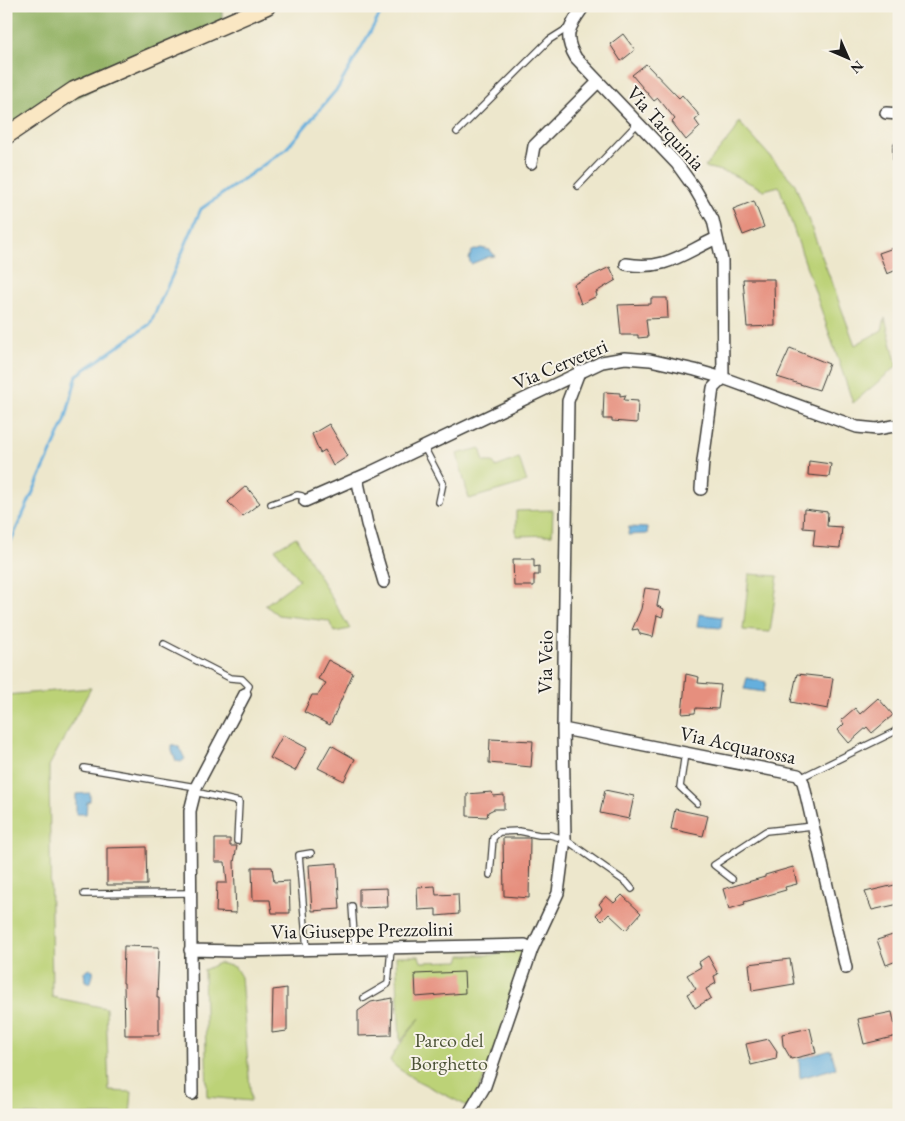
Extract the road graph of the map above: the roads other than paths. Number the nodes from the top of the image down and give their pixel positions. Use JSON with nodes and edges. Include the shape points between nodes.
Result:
{"nodes":[{"id":1,"x":267,"y":6,"type":"edge"},
{"id":2,"x":584,"y":6,"type":"edge"},
{"id":3,"x":570,"y":27,"type":"junction"},
{"id":4,"x":598,"y":82,"type":"junction"},
{"id":5,"x":886,"y":113,"type":"dead end"},
{"id":6,"x":899,"y":114,"type":"edge"},
{"id":7,"x":638,"y":124,"type":"junction"},
{"id":8,"x":457,"y":132,"type":"dead end"},
{"id":9,"x":6,"y":136,"type":"edge"},
{"id":10,"x":899,"y":148,"type":"edge"},
{"id":11,"x":531,"y":163,"type":"dead end"},
{"id":12,"x":899,"y":171,"type":"edge"},
{"id":13,"x":578,"y":186,"type":"dead end"},
{"id":14,"x":717,"y":238,"type":"junction"},
{"id":15,"x":626,"y":264,"type":"dead end"},
{"id":16,"x":580,"y":372,"type":"junction"},
{"id":17,"x":724,"y":378,"type":"junction"},
{"id":18,"x":899,"y":425,"type":"edge"},
{"id":19,"x":424,"y":447,"type":"junction"},
{"id":20,"x":357,"y":478,"type":"junction"},
{"id":21,"x":701,"y":489,"type":"dead end"},
{"id":22,"x":305,"y":500,"type":"joint"},
{"id":23,"x":439,"y":502,"type":"dead end"},
{"id":24,"x":272,"y":504,"type":"dead end"},
{"id":25,"x":384,"y":582,"type":"dead end"},
{"id":26,"x":164,"y":644,"type":"dead end"},
{"id":27,"x":245,"y":694,"type":"joint"},
{"id":28,"x":899,"y":727,"type":"edge"},
{"id":29,"x":563,"y":730,"type":"junction"},
{"id":30,"x":685,"y":753,"type":"junction"},
{"id":31,"x":84,"y":768,"type":"dead end"},
{"id":32,"x":800,"y":778,"type":"junction"},
{"id":33,"x":195,"y":789,"type":"junction"},
{"id":34,"x":697,"y":803,"type":"dead end"},
{"id":35,"x":813,"y":826,"type":"junction"},
{"id":36,"x":565,"y":840,"type":"junction"},
{"id":37,"x":237,"y":841,"type":"dead end"},
{"id":38,"x":311,"y":853,"type":"dead end"},
{"id":39,"x":490,"y":875,"type":"dead end"},
{"id":40,"x":732,"y":879,"type":"dead end"},
{"id":41,"x":632,"y":889,"type":"dead end"},
{"id":42,"x":190,"y":893,"type":"junction"},
{"id":43,"x":84,"y":894,"type":"dead end"},
{"id":44,"x":352,"y":906,"type":"dead end"},
{"id":45,"x":391,"y":948,"type":"junction"},
{"id":46,"x":354,"y":949,"type":"junction"},
{"id":47,"x":532,"y":949,"type":"junction"},
{"id":48,"x":190,"y":950,"type":"junction"},
{"id":49,"x":307,"y":950,"type":"junction"},
{"id":50,"x":846,"y":968,"type":"dead end"},
{"id":51,"x":364,"y":998,"type":"dead end"},
{"id":52,"x":192,"y":1094,"type":"dead end"},
{"id":53,"x":468,"y":1115,"type":"edge"}],
"edges":[{"from":1,"to":9,"type":"street","via":[[74,90]]},
{"from":2,"to":3,"type":"street"},
{"from":3,"to":4,"type":"street","name":"Via Tarquinia","via":[[568,45]]},
{"from":3,"to":8,"type":"lane","via":[[550,40]]},
{"from":4,"to":7,"type":"street","name":"Via Tarquinia"},
{"from":4,"to":11,"type":"street","via":[[534,146]]},
{"from":5,"to":6,"type":"street"},
{"from":7,"to":13,"type":"lane"},
{"from":7,"to":14,"type":"street","name":"Via Tarquinia","via":[[677,164],[695,189],[713,220]]},
{"from":10,"to":12,"type":"street"},
{"from":14,"to":15,"type":"street","via":[[677,259],[655,266]]},
{"from":14,"to":17,"type":"street","name":"Via Tarquinia","via":[[722,260]]},
{"from":16,"to":17,"type":"street","name":"Via Cerveteri","via":[[602,362],[625,358],[650,360]]},
{"from":16,"to":19,"type":"street","name":"Via Cerveteri"},
{"from":16,"to":29,"type":"street","name":"Via Veio","via":[[568,401]]},
{"from":17,"to":18,"type":"street","name":"Via Cerveteri","via":[[857,427],[877,429]]},
{"from":17,"to":21,"type":"street","via":[[713,388]]},
{"from":19,"to":20,"type":"street","name":"Via Cerveteri"},
{"from":19,"to":23,"type":"lane","via":[[443,483]]},
{"from":20,"to":22,"type":"street","name":"Via Cerveteri"},
{"from":20,"to":25,"type":"street"},
{"from":22,"to":24,"type":"lane","via":[[297,495]]},
{"from":26,"to":27,"type":"lane","via":[[230,678],[242,679],[249,686]]},
{"from":27,"to":33,"type":"street"},
{"from":28,"to":32,"type":"lane"},
{"from":29,"to":30,"type":"street","name":"Via Acquarossa"},
{"from":29,"to":36,"type":"street","name":"Via Veio"},
{"from":30,"to":32,"type":"street","name":"Via Acquarossa","via":[[788,772]]},
{"from":30,"to":34,"type":"lane","via":[[680,788]]},
{"from":31,"to":33,"type":"lane"},
{"from":32,"to":35,"type":"street","name":"Via Acquarossa"},
{"from":33,"to":37,"type":"lane","via":[[238,802]]},
{"from":33,"to":42,"type":"street","via":[[190,811]]},
{"from":35,"to":40,"type":"lane","via":[[766,831],[714,866]]},
{"from":35,"to":50,"type":"street","name":"Via Acquarossa"},
{"from":36,"to":39,"type":"lane","via":[[518,831],[499,832],[493,838]]},
{"from":36,"to":41,"type":"lane"},
{"from":36,"to":47,"type":"street","name":"Via Veio","via":[[558,893]]},
{"from":38,"to":49,"type":"lane","via":[[299,855]]},
{"from":42,"to":43,"type":"lane"},
{"from":42,"to":48,"type":"street"},
{"from":44,"to":46,"type":"lane"},
{"from":45,"to":46,"type":"street","name":"Via Giuseppe Prezzolini"},
{"from":45,"to":47,"type":"street","name":"Via Giuseppe Prezzolini","via":[[525,945]]},
{"from":45,"to":51,"type":"lane","via":[[388,984]]},
{"from":46,"to":49,"type":"street","name":"Via Giuseppe Prezzolini"},
{"from":47,"to":53,"type":"street","name":"Via Veio","via":[[485,1086]]},
{"from":48,"to":49,"type":"street","name":"Via Giuseppe Prezzolini"},
{"from":48,"to":52,"type":"street"}]}
